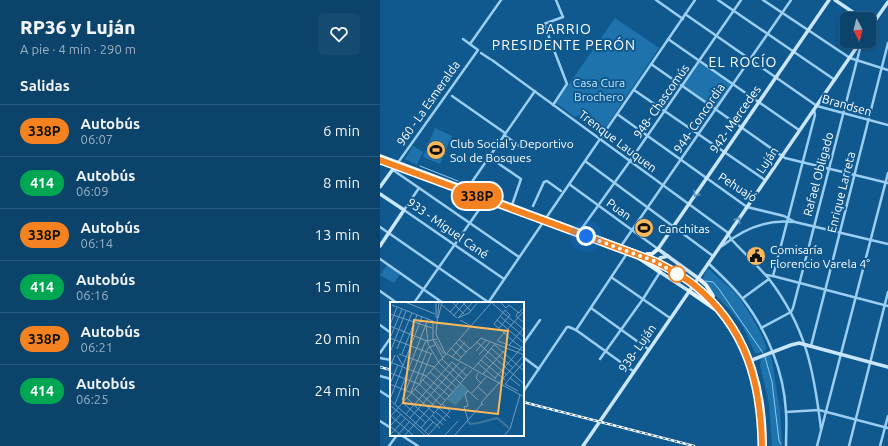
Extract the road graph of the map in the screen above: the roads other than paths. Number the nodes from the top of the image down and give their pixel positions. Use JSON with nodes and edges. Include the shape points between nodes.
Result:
{"nodes":[{"id":1,"x":501,"y":0,"type":"edge"},
{"id":2,"x":556,"y":0,"type":"edge"},
{"id":3,"x":656,"y":0,"type":"edge"},
{"id":4,"x":695,"y":0,"type":"edge"},
{"id":5,"x":718,"y":0,"type":"edge"},
{"id":6,"x":742,"y":0,"type":"edge"},
{"id":7,"x":763,"y":0,"type":"edge"},
{"id":8,"x":792,"y":0,"type":"edge"},
{"id":9,"x":829,"y":0,"type":"edge"},
{"id":10,"x":835,"y":0,"type":"edge"},
{"id":11,"x":887,"y":4,"type":"edge"},
{"id":12,"x":733,"y":11,"type":"junction"},
{"id":13,"x":853,"y":12,"type":"edge"},
{"id":14,"x":782,"y":13,"type":"junction"},
{"id":15,"x":686,"y":14,"type":"junction"},
{"id":16,"x":876,"y":17,"type":"edge"},
{"id":17,"x":683,"y":19,"type":"junction"},
{"id":18,"x":808,"y":31,"type":"junction"},
{"id":19,"x":767,"y":35,"type":"junction"},
{"id":20,"x":716,"y":36,"type":"junction"},
{"id":21,"x":463,"y":39,"type":"dead end"},
{"id":22,"x":668,"y":39,"type":"junction"},
{"id":23,"x":888,"y":43,"type":"edge"},
{"id":24,"x":470,"y":44,"type":"junction"},
{"id":25,"x":856,"y":48,"type":"edge"},
{"id":26,"x":859,"y":48,"type":"edge"},
{"id":27,"x":479,"y":51,"type":"junction"},
{"id":28,"x":793,"y":52,"type":"junction"},
{"id":29,"x":850,"y":58,"type":"junction"},
{"id":30,"x":750,"y":60,"type":"junction"},
{"id":31,"x":699,"y":61,"type":"junction"},
{"id":32,"x":856,"y":61,"type":"junction"},
{"id":33,"x":651,"y":64,"type":"junction"},
{"id":34,"x":881,"y":68,"type":"junction"},
{"id":35,"x":888,"y":70,"type":"edge"},
{"id":36,"x":776,"y":77,"type":"junction"},
{"id":37,"x":835,"y":80,"type":"junction"},
{"id":38,"x":733,"y":84,"type":"junction"},
{"id":39,"x":682,"y":86,"type":"junction"},
{"id":40,"x":634,"y":90,"type":"junction"},
{"id":41,"x":535,"y":91,"type":"junction"},
{"id":42,"x":450,"y":95,"type":"junction"},
{"id":43,"x":758,"y":102,"type":"junction"},
{"id":44,"x":553,"y":105,"type":"junction"},
{"id":45,"x":817,"y":106,"type":"junction"},
{"id":46,"x":716,"y":109,"type":"junction"},
{"id":47,"x":814,"y":110,"type":"junction"},
{"id":48,"x":664,"y":111,"type":"junction"},
{"id":49,"x":843,"y":113,"type":"junction"},
{"id":50,"x":617,"y":114,"type":"junction"},
{"id":51,"x":868,"y":120,"type":"junction"},
{"id":52,"x":888,"y":125,"type":"edge"},
{"id":53,"x":741,"y":127,"type":"junction"},
{"id":54,"x":799,"y":130,"type":"junction"},
{"id":55,"x":505,"y":134,"type":"junction"},
{"id":56,"x":699,"y":135,"type":"junction"},
{"id":57,"x":648,"y":136,"type":"junction"},
{"id":58,"x":600,"y":138,"type":"junction"},
{"id":59,"x":522,"y":148,"type":"dead end"},
{"id":60,"x":724,"y":152,"type":"junction"},
{"id":61,"x":380,"y":156,"type":"edge"},
{"id":62,"x":782,"y":156,"type":"junction"},
{"id":63,"x":489,"y":157,"type":"junction"},
{"id":64,"x":380,"y":160,"type":"edge"},
{"id":65,"x":682,"y":160,"type":"junction"},
{"id":66,"x":585,"y":161,"type":"junction"},
{"id":67,"x":630,"y":161,"type":"junction"},
{"id":68,"x":803,"y":162,"type":"junction"},
{"id":69,"x":396,"y":166,"type":"junction"},
{"id":70,"x":830,"y":168,"type":"junction"},
{"id":71,"x":888,"y":173,"type":"edge"},
{"id":72,"x":854,"y":175,"type":"junction"},
{"id":73,"x":707,"y":177,"type":"junction"},
{"id":74,"x":765,"y":180,"type":"junction"},
{"id":75,"x":614,"y":183,"type":"junction"},
{"id":76,"x":887,"y":183,"type":"edge"},
{"id":77,"x":569,"y":184,"type":"junction"},
{"id":78,"x":663,"y":186,"type":"junction"},
{"id":79,"x":380,"y":187,"type":"edge"},
{"id":80,"x":419,"y":188,"type":"junction"},
{"id":81,"x":467,"y":189,"type":"junction"},
{"id":82,"x":561,"y":191,"type":"dead end"},
{"id":83,"x":380,"y":194,"type":"edge"},
{"id":84,"x":484,"y":199,"type":"junction"},
{"id":85,"x":688,"y":204,"type":"junction"},
{"id":86,"x":512,"y":205,"type":"junction"},
{"id":87,"x":597,"y":205,"type":"junction"},
{"id":88,"x":534,"y":206,"type":"dead end"},
{"id":89,"x":747,"y":207,"type":"junction"},
{"id":90,"x":647,"y":208,"type":"junction"},
{"id":91,"x":404,"y":210,"type":"junction"},
{"id":92,"x":545,"y":219,"type":"junction"},
{"id":93,"x":788,"y":220,"type":"junction"},
{"id":94,"x":470,"y":223,"type":"junction"},
{"id":95,"x":673,"y":226,"type":"junction"},
{"id":96,"x":814,"y":226,"type":"junction"},
{"id":97,"x":380,"y":227,"type":"edge"},
{"id":98,"x":632,"y":230,"type":"junction"},
{"id":99,"x":580,"y":231,"type":"junction"},
{"id":100,"x":840,"y":232,"type":"junction"},
{"id":101,"x":389,"y":233,"type":"junction"},
{"id":102,"x":728,"y":234,"type":"junction"},
{"id":103,"x":730,"y":239,"type":"junction"},
{"id":104,"x":871,"y":240,"type":"junction"},
{"id":105,"x":888,"y":244,"type":"edge"},
{"id":106,"x":454,"y":245,"type":"junction"},
{"id":107,"x":380,"y":246,"type":"edge"},
{"id":108,"x":621,"y":246,"type":"junction"},
{"id":109,"x":658,"y":249,"type":"junction"},
{"id":110,"x":717,"y":250,"type":"junction"},
{"id":111,"x":628,"y":252,"type":"junction"},
{"id":112,"x":640,"y":253,"type":"junction"},
{"id":113,"x":668,"y":256,"type":"junction"},
{"id":114,"x":713,"y":256,"type":"junction"},
{"id":115,"x":519,"y":257,"type":"junction"},
{"id":116,"x":380,"y":259,"type":"edge"},
{"id":117,"x":658,"y":261,"type":"junction"},
{"id":118,"x":708,"y":263,"type":"junction"},
{"id":119,"x":438,"y":266,"type":"junction"},
{"id":120,"x":660,"y":272,"type":"junction"},
{"id":121,"x":766,"y":275,"type":"junction"},
{"id":122,"x":773,"y":276,"type":"junction"},
{"id":123,"x":611,"y":277,"type":"junction"},
{"id":124,"x":504,"y":279,"type":"junction"},
{"id":125,"x":769,"y":279,"type":"junction"},
{"id":126,"x":695,"y":281,"type":"junction"},
{"id":127,"x":800,"y":283,"type":"junction"},
{"id":128,"x":423,"y":290,"type":"junction"},
{"id":129,"x":825,"y":290,"type":"junction"},
{"id":130,"x":380,"y":291,"type":"edge"},
{"id":131,"x":689,"y":291,"type":"junction"},
{"id":132,"x":888,"y":292,"type":"edge"},
{"id":133,"x":855,"y":297,"type":"junction"},
{"id":134,"x":742,"y":298,"type":"junction"},
{"id":135,"x":643,"y":299,"type":"junction"},
{"id":136,"x":396,"y":302,"type":"edge"},
{"id":137,"x":415,"y":302,"type":"edge"},
{"id":138,"x":441,"y":302,"type":"edge"},
{"id":139,"x":488,"y":302,"type":"edge"},
{"id":140,"x":886,"y":305,"type":"edge"},
{"id":141,"x":591,"y":308,"type":"junction"},
{"id":142,"x":791,"y":312,"type":"junction"},
{"id":143,"x":670,"y":318,"type":"junction"},
{"id":144,"x":540,"y":320,"type":"dead end"},
{"id":145,"x":380,"y":325,"type":"edge"},
{"id":146,"x":761,"y":328,"type":"junction"},
{"id":147,"x":576,"y":330,"type":"junction"},
{"id":148,"x":621,"y":330,"type":"junction"},
{"id":149,"x":733,"y":330,"type":"junction"},
{"id":150,"x":390,"y":332,"type":"edge"},
{"id":151,"x":390,"y":338,"type":"edge"},
{"id":152,"x":524,"y":343,"type":"edge"},
{"id":153,"x":806,"y":345,"type":"junction"},
{"id":154,"x":811,"y":347,"type":"junction"},
{"id":155,"x":648,"y":349,"type":"junction"},
{"id":156,"x":606,"y":352,"type":"junction"},
{"id":157,"x":772,"y":352,"type":"junction"},
{"id":158,"x":380,"y":353,"type":"edge"},
{"id":159,"x":841,"y":354,"type":"junction"},
{"id":160,"x":380,"y":358,"type":"edge"},
{"id":161,"x":524,"y":358,"type":"edge"},
{"id":162,"x":600,"y":359,"type":"dead end"},
{"id":163,"x":390,"y":360,"type":"edge"},
{"id":164,"x":752,"y":360,"type":"junction"},
{"id":165,"x":870,"y":362,"type":"junction"},
{"id":166,"x":888,"y":367,"type":"edge"},
{"id":167,"x":539,"y":369,"type":"junction"},
{"id":168,"x":633,"y":372,"type":"junction"},
{"id":169,"x":380,"y":376,"type":"edge"},
{"id":170,"x":390,"y":379,"type":"edge"},
{"id":171,"x":380,"y":391,"type":"edge"},
{"id":172,"x":524,"y":391,"type":"edge"},
{"id":173,"x":390,"y":397,"type":"edge"},
{"id":174,"x":819,"y":410,"type":"junction"},
{"id":175,"x":826,"y":411,"type":"junction"},
{"id":176,"x":786,"y":412,"type":"junction"},
{"id":177,"x":888,"y":416,"type":"edge"},
{"id":178,"x":856,"y":419,"type":"junction"},
{"id":179,"x":380,"y":421,"type":"edge"},
{"id":180,"x":390,"y":427,"type":"edge"},
{"id":181,"x":887,"y":427,"type":"edge"},
{"id":182,"x":822,"y":429,"type":"junction"},
{"id":183,"x":396,"y":436,"type":"edge"},
{"id":184,"x":403,"y":436,"type":"edge"},
{"id":185,"x":389,"y":446,"type":"edge"},
{"id":186,"x":418,"y":446,"type":"edge"},
{"id":187,"x":583,"y":446,"type":"edge"},
{"id":188,"x":764,"y":446,"type":"edge"},
{"id":189,"x":786,"y":446,"type":"edge"},
{"id":190,"x":817,"y":446,"type":"edge"},
{"id":191,"x":849,"y":446,"type":"edge"},
{"id":192,"x":880,"y":446,"type":"edge"}],
"edges":[{"from":1,"to":24,"type":"street"},
{"from":2,"to":44,"type":"street","via":[[563,17],[544,24],[568,84]]},
{"from":3,"to":17,"type":"street"},
{"from":4,"to":15,"type":"street"},
{"from":5,"to":12,"type":"street"},
{"from":6,"to":12,"type":"street","name":"948- Chascomús"},
{"from":7,"to":14,"type":"street"},
{"from":8,"to":14,"type":"street","name":"944- Concordia"},
{"from":9,"to":18,"type":"main road","name":"942- Mercedes"},
{"from":10,"to":13,"type":"main road"},
{"from":11,"to":16,"type":"main road"},
{"from":12,"to":19,"type":"street"},
{"from":12,"to":20,"type":"street","name":"948- Chascomús"},
{"from":14,"to":18,"type":"street"},
{"from":14,"to":19,"type":"street","name":"944- Concordia"},
{"from":15,"to":17,"type":"street"},
{"from":15,"to":20,"type":"street","name":"Brandsen"},
{"from":17,"to":22,"type":"street"},
{"from":18,"to":28,"type":"main road","name":"942- Mercedes"},
{"from":18,"to":29,"type":"street"},
{"from":19,"to":28,"type":"street"},
{"from":19,"to":30,"type":"street","name":"944- Concordia"},
{"from":20,"to":30,"type":"street","name":"Brandsen"},
{"from":20,"to":31,"type":"street","name":"948- Chascomús"},
{"from":21,"to":24,"type":"street","name":"Trenque Lauquen"},
{"from":22,"to":31,"type":"street"},
{"from":22,"to":33,"type":"street"},
{"from":23,"to":34,"type":"street","name":"Enrique Larreta"},
{"from":24,"to":27,"type":"street","name":"Trenque Lauquen"},
{"from":25,"to":29,"type":"main road","name":"Luján"},
{"from":26,"to":32,"type":"street","name":"Rafael Obligado"},
{"from":27,"to":41,"type":"street","name":"Trenque Lauquen"},
{"from":27,"to":42,"type":"street","name":"960 - La Esmeralda"},
{"from":28,"to":36,"type":"main road","name":"942- Mercedes"},
{"from":28,"to":37,"type":"street"},
{"from":29,"to":32,"type":"street"},
{"from":29,"to":37,"type":"main road","name":"Luján"},
{"from":30,"to":36,"type":"street","name":"Brandsen"},
{"from":30,"to":38,"type":"street","name":"944- Concordia"},
{"from":31,"to":38,"type":"street"},
{"from":31,"to":39,"type":"street","name":"948- Chascomús"},
{"from":32,"to":34,"type":"street"},
{"from":32,"to":49,"type":"street","name":"Rafael Obligado"},
{"from":33,"to":39,"type":"street"},
{"from":33,"to":40,"type":"street"},
{"from":34,"to":35,"type":"street"},
{"from":34,"to":51,"type":"street","name":"Enrique Larreta"},
{"from":36,"to":43,"type":"main road","name":"942- Mercedes"},
{"from":36,"to":45,"type":"street","name":"Brandsen"},
{"from":37,"to":45,"type":"main road","name":"Luján"},
{"from":38,"to":43,"type":"street"},
{"from":38,"to":46,"type":"street","name":"944- Concordia"},
{"from":39,"to":46,"type":"street"},
{"from":39,"to":48,"type":"street","name":"948- Chascomús"},
{"from":40,"to":48,"type":"street"},
{"from":40,"to":50,"type":"street"},
{"from":41,"to":44,"type":"street","name":"Trenque Lauquen"},
{"from":41,"to":55,"type":"street"},
{"from":42,"to":55,"type":"street"},
{"from":42,"to":69,"type":"street","name":"960 - La Esmeralda"},
{"from":43,"to":53,"type":"main road","name":"942- Mercedes"},
{"from":43,"to":54,"type":"street"},
{"from":44,"to":58,"type":"street","name":"Trenque Lauquen"},
{"from":45,"to":47,"type":"main road","name":"Luján"},
{"from":45,"to":49,"type":"street","name":"Brandsen"},
{"from":46,"to":53,"type":"street"},
{"from":46,"to":56,"type":"street","name":"944- Concordia"},
{"from":47,"to":54,"type":"main road","name":"Luján"},
{"from":47,"to":68,"type":"street"},
{"from":48,"to":56,"type":"street"},
{"from":48,"to":57,"type":"street","name":"948- Chascomús"},
{"from":49,"to":51,"type":"street","name":"Brandsen"},
{"from":49,"to":70,"type":"street","name":"Rafael Obligado"},
{"from":50,"to":57,"type":"street","name":"Pehuajó"},
{"from":50,"to":58,"type":"street"},
{"from":51,"to":52,"type":"street","name":"Brandsen"},
{"from":51,"to":72,"type":"street","name":"Enrique Larreta"},
{"from":53,"to":60,"type":"main road","name":"942- Mercedes"},
{"from":53,"to":62,"type":"street"},
{"from":54,"to":62,"type":"main road","name":"Luján"},
{"from":55,"to":59,"type":"street"},
{"from":55,"to":63,"type":"street"},
{"from":56,"to":60,"type":"street"},
{"from":56,"to":65,"type":"street","name":"944- Concordia"},
{"from":57,"to":65,"type":"street","name":"Pehuajó"},
{"from":57,"to":67,"type":"street","name":"948- Chascomús"},
{"from":58,"to":66,"type":"street"},
{"from":58,"to":67,"type":"street","name":"Trenque Lauquen"},
{"from":60,"to":73,"type":"main road","name":"942- Mercedes"},
{"from":60,"to":74,"type":"street"},
{"from":61,"to":69,"type":"main road"},
{"from":62,"to":68,"type":"street"},
{"from":62,"to":74,"type":"main road","name":"Luján"},
{"from":63,"to":81,"type":"street"},
{"from":63,"to":86,"type":"street","via":[[521,179]]},
{"from":64,"to":69,"type":"main road"},
{"from":65,"to":73,"type":"street","name":"Pehuajó"},
{"from":65,"to":78,"type":"street","name":"944- Concordia"},
{"from":66,"to":75,"type":"street"},
{"from":66,"to":77,"type":"street"},
{"from":67,"to":75,"type":"street","name":"948- Chascomús"},
{"from":67,"to":78,"type":"street","name":"Trenque Lauquen"},
{"from":68,"to":70,"type":"street"},
{"from":68,"to":93,"type":"street"},
{"from":69,"to":79,"type":"main road","name":"960 - La Esmeralda"},
{"from":69,"to":80,"type":"street"},
{"from":69,"to":81,"type":"main road"},
{"from":69,"to":84,"type":"main road"},
{"from":70,"to":72,"type":"street"},
{"from":70,"to":96,"type":"street","name":"Rafael Obligado"},
{"from":71,"to":76,"type":"street"},
{"from":72,"to":76,"type":"street"},
{"from":72,"to":100,"type":"street","name":"Enrique Larreta"},
{"from":73,"to":85,"type":"main road","name":"942- Mercedes","one_way":true},
{"from":73,"to":89,"type":"street","name":"Pehuajó"},
{"from":74,"to":89,"type":"main road","name":"Luján"},
{"from":75,"to":87,"type":"street","name":"948- Chascomús"},
{"from":75,"to":90,"type":"street"},
{"from":76,"to":104,"type":"street"},
{"from":77,"to":87,"type":"street","name":"Puan"},
{"from":77,"to":92,"type":"street"},
{"from":78,"to":85,"type":"street","name":"Trenque Lauquen"},
{"from":78,"to":90,"type":"street","name":"944- Concordia"},
{"from":80,"to":91,"type":"street"},
{"from":80,"to":94,"type":"street"},
{"from":81,"to":86,"type":"main road"},
{"from":82,"to":88,"type":"street","via":[[544,182]]},
{"from":83,"to":91,"type":"main road","name":"933 - Miguel Cané"},
{"from":84,"to":92,"type":"main road"},
{"from":84,"to":94,"type":"street"},
{"from":85,"to":95,"type":"main road","name":"942- Mercedes"},
{"from":85,"to":102,"type":"street","name":"Trenque Lauquen"},
{"from":86,"to":92,"type":"main road"},
{"from":87,"to":98,"type":"street","name":"Puan"},
{"from":87,"to":99,"type":"street","name":"948- Chascomús"},
{"from":89,"to":93,"type":"street","name":"Pehuajó"},
{"from":102,"to":89,"type":"main road","name":"Luján","one_way":true},
{"from":90,"to":95,"type":"street"},
{"from":90,"to":98,"type":"street","name":"944- Concordia"},
{"from":91,"to":101,"type":"main road"},
{"from":91,"to":106,"type":"street","name":"933 - Miguel Cané"},
{"from":92,"to":99,"type":"main road"},
{"from":92,"to":111,"type":"main road"},
{"from":92,"to":115,"type":"street"},
{"from":93,"to":96,"type":"street","name":"Pehuajó"},
{"from":93,"to":103,"type":"street","via":[[756,226]]},
{"from":93,"to":122,"type":"street"},
{"from":94,"to":106,"type":"street"},
{"from":94,"to":115,"type":"street"},
{"from":95,"to":109,"type":"main road","name":"942- Mercedes"},
{"from":95,"to":114,"type":"street"},
{"from":96,"to":100,"type":"street","name":"Pehuajó"},
{"from":96,"to":127,"type":"street","name":"Rafael Obligado"},
{"from":97,"to":101,"type":"street"},
{"from":98,"to":108,"type":"street","name":"944- Concordia"},
{"from":98,"to":109,"type":"street","name":"Puan"},
{"from":99,"to":108,"type":"main road"},
{"from":100,"to":104,"type":"street","name":"Pehuajó"},
{"from":100,"to":129,"type":"street","name":"Enrique Larreta"},
{"from":101,"to":107,"type":"main road"},
{"from":101,"to":119,"type":"street"},
{"from":102,"to":103,"type":"street","name":"Trenque Lauquen"},
{"from":102,"to":110,"type":"main road","name":"Luján"},
{"from":103,"to":110,"type":"street"},
{"from":103,"to":121,"type":"street"},
{"from":104,"to":105,"type":"street","name":"Pehuajó"},
{"from":104,"to":133,"type":"street"},
{"from":106,"to":119,"type":"street"},
{"from":106,"to":124,"type":"street","name":"933 - Miguel Cané"},
{"from":108,"to":112,"type":"main road"},
{"from":109,"to":112,"type":"main road","via":[[651,255]]},
{"from":109,"to":113,"type":"main road","name":"Puan"},
{"from":110,"to":114,"type":"main road","name":"Luján"},
{"from":111,"to":117,"type":"main road"},
{"from":111,"to":120,"type":"main road"},
{"from":111,"to":123,"type":"street"},
{"from":112,"to":117,"type":"main road"},
{"from":113,"to":117,"type":"main road","via":[[661,257]]},
{"from":113,"to":126,"type":"main road","name":"Puan"},
{"from":114,"to":118,"type":"main road","name":"Luján"},
{"from":115,"to":124,"type":"street"},
{"from":116,"to":128,"type":"street"},
{"from":117,"to":120,"type":"main road","via":[[657,269]]},
{"from":117,"to":126,"type":"main road"},
{"from":118,"to":126,"type":"main road","name":"Luján"},
{"from":118,"to":134,"type":"street"},
{"from":119,"to":128,"type":"street"},
{"from":119,"to":139,"type":"street"},
{"from":120,"to":131,"type":"main road"},
{"from":120,"to":135,"type":"street"},
{"from":121,"to":122,"type":"street"},
{"from":121,"to":125,"type":"street"},
{"from":122,"to":127,"type":"street"},
{"from":123,"to":135,"type":"street"},
{"from":123,"to":141,"type":"street"},
{"from":124,"to":139,"type":"street"},
{"from":125,"to":134,"type":"street"},
{"from":125,"to":142,"type":"street"},
{"from":126,"to":131,"type":"main road","name":"Luján"},
{"from":126,"to":149,"type":"main road"},
{"from":126,"to":164,"type":"main road","via":[[724,311]]},
{"from":127,"to":129,"type":"street"},
{"from":127,"to":142,"type":"street","name":"Rafael Obligado"},
{"from":128,"to":137,"type":"street"},
{"from":128,"to":138,"type":"street"},
{"from":129,"to":133,"type":"street"},
{"from":129,"to":154,"type":"street","name":"Enrique Larreta"},
{"from":130,"to":136,"type":"street"},
{"from":131,"to":143,"type":"main road","name":"938- Luján"},
{"from":131,"to":149,"type":"main road","via":[[713,307]]},
{"from":132,"to":140,"type":"street"},
{"from":133,"to":140,"type":"street"},
{"from":133,"to":159,"type":"street"},
{"from":134,"to":146,"type":"street"},
{"from":135,"to":143,"type":"street"},
{"from":135,"to":148,"type":"street"},
{"from":140,"to":165,"type":"street"},
{"from":141,"to":147,"type":"street"},
{"from":141,"to":148,"type":"street"},
{"from":142,"to":146,"type":"street"},
{"from":142,"to":153,"type":"street"},
{"from":143,"to":155,"type":"main road","name":"938- Luján"},
{"from":144,"to":152,"type":"street"},
{"from":145,"to":150,"type":"street"},
{"from":146,"to":157,"type":"street"},
{"from":147,"to":156,"type":"street"},
{"from":147,"to":167,"type":"street","via":[[567,328]]},
{"from":148,"to":155,"type":"street"},
{"from":148,"to":156,"type":"street"},
{"from":149,"to":188,"type":"main road","via":[[749,361],[756,384]]},
{"from":151,"to":158,"type":"street"},
{"from":153,"to":154,"type":"main road"},
{"from":153,"to":157,"type":"main road","via":[[794,344]]},
{"from":153,"to":174,"type":"street"},
{"from":154,"to":159,"type":"main road"},
{"from":155,"to":168,"type":"main road","name":"938- Luján"},
{"from":156,"to":162,"type":"street"},
{"from":156,"to":168,"type":"street"},
{"from":157,"to":164,"type":"main road"},
{"from":157,"to":176,"type":"street","via":[[781,377]]},
{"from":159,"to":165,"type":"main road"},
{"from":159,"to":175,"type":"street"},
{"from":160,"to":163,"type":"street"},
{"from":161,"to":167,"type":"street"},
{"from":164,"to":188,"type":"main road","via":[[762,400]]},
{"from":165,"to":166,"type":"main road"},
{"from":165,"to":178,"type":"street"},
{"from":167,"to":172,"type":"street"},
{"from":168,"to":187,"type":"main road","name":"938- Luján"},
{"from":169,"to":170,"type":"street"},
{"from":171,"to":173,"type":"street"},
{"from":174,"to":175,"type":"street"},
{"from":174,"to":176,"type":"street"},
{"from":174,"to":182,"type":"street"},
{"from":175,"to":178,"type":"street"},
{"from":175,"to":182,"type":"street"},
{"from":176,"to":189,"type":"street"},
{"from":177,"to":181,"type":"street"},
{"from":178,"to":181,"type":"street"},
{"from":178,"to":191,"type":"street"},
{"from":179,"to":180,"type":"street"},
{"from":181,"to":192,"type":"street"},
{"from":182,"to":190,"type":"street"},
{"from":183,"to":185,"type":"street"},
{"from":184,"to":186,"type":"street"}]}
